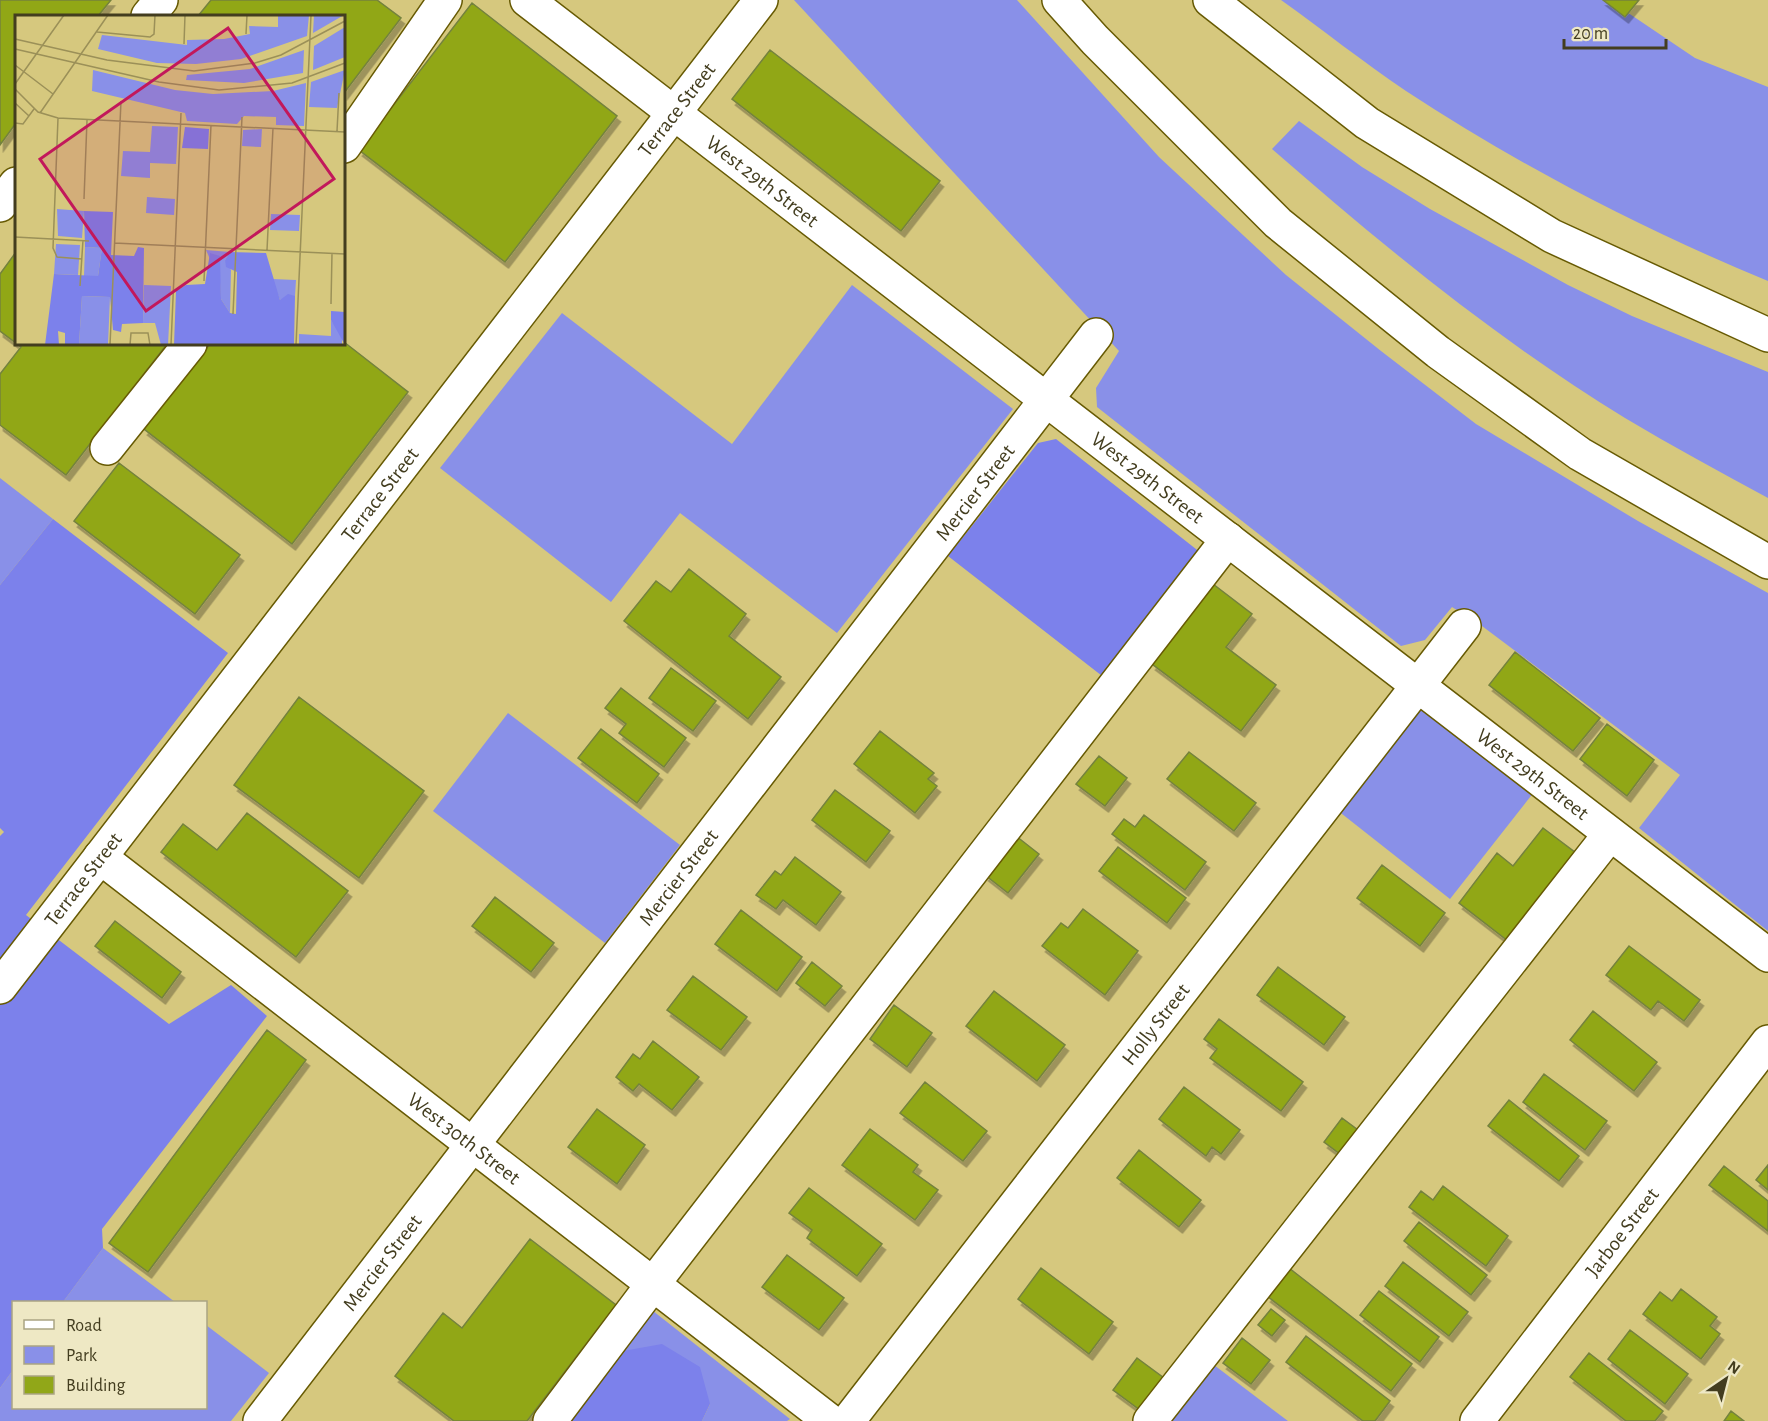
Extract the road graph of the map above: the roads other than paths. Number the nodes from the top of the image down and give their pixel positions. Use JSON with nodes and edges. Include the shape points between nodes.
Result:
{"nodes":[{"id":1,"x":161,"y":0,"type":"edge"},
{"id":2,"x":445,"y":0,"type":"edge"},
{"id":3,"x":527,"y":0,"type":"edge"},
{"id":4,"x":760,"y":0,"type":"edge"},
{"id":5,"x":1059,"y":0,"type":"edge"},
{"id":6,"x":1210,"y":0,"type":"edge"},
{"id":7,"x":149,"y":15,"type":"edge"},
{"id":8,"x":673,"y":113,"type":"junction"},
{"id":9,"x":345,"y":145,"type":"edge"},
{"id":10,"x":15,"y":185,"type":"edge"},
{"id":11,"x":0,"y":205,"type":"edge"},
{"id":12,"x":1096,"y":335,"type":"dead end"},
{"id":13,"x":1768,"y":335,"type":"edge"},
{"id":14,"x":189,"y":345,"type":"edge"},
{"id":15,"x":1047,"y":399,"type":"junction"},
{"id":16,"x":107,"y":448,"type":"dead end"},
{"id":17,"x":1228,"y":539,"type":"junction"},
{"id":18,"x":1768,"y":562,"type":"edge"},
{"id":19,"x":1464,"y":626,"type":"dead end"},
{"id":20,"x":1419,"y":685,"type":"junction"},
{"id":21,"x":1610,"y":834,"type":"junction"},
{"id":22,"x":100,"y":857,"type":"junction"},
{"id":23,"x":1768,"y":955,"type":"edge"},
{"id":24,"x":0,"y":987,"type":"edge"},
{"id":25,"x":1768,"y":1042,"type":"edge"},
{"id":26,"x":473,"y":1144,"type":"junction"},
{"id":27,"x":653,"y":1284,"type":"junction"},
{"id":28,"x":260,"y":1421,"type":"edge"},
{"id":29,"x":550,"y":1421,"type":"edge"},
{"id":30,"x":830,"y":1421,"type":"edge"},
{"id":31,"x":848,"y":1421,"type":"edge"},
{"id":32,"x":1150,"y":1421,"type":"edge"},
{"id":33,"x":1477,"y":1421,"type":"edge"}],
"edges":[{"from":1,"to":7,"type":"main road"},
{"from":2,"to":9,"type":"main road"},
{"from":3,"to":8,"type":"main road","name":"West 29th Street"},
{"from":4,"to":8,"type":"main road","name":"Terrace Street"},
{"from":5,"to":18,"type":"main road","via":[[1278,223],[1438,352],[1580,454]]},
{"from":6,"to":13,"type":"main road","via":[[1367,123],[1533,224]]},
{"from":8,"to":15,"type":"main road","name":"West 29th Street"},
{"from":8,"to":22,"type":"main road","name":"Terrace Street"},
{"from":10,"to":11,"type":"main road"},
{"from":12,"to":15,"type":"main road","name":"Mercier Street"},
{"from":14,"to":16,"type":"main road"},
{"from":15,"to":17,"type":"main road","name":"West 29th Street"},
{"from":15,"to":26,"type":"main road","name":"Mercier Street"},
{"from":17,"to":20,"type":"main road","name":"West 29th Street"},
{"from":17,"to":27,"type":"main road"},
{"from":19,"to":20,"type":"main road","name":"Holly Street"},
{"from":20,"to":21,"type":"main road","name":"West 29th Street"},
{"from":20,"to":31,"type":"main road","name":"Holly Street"},
{"from":21,"to":23,"type":"main road","name":"West 29th Street"},
{"from":21,"to":32,"type":"main road"},
{"from":22,"to":24,"type":"main road","name":"Terrace Street"},
{"from":22,"to":26,"type":"main road","name":"West 30th Street"},
{"from":25,"to":33,"type":"main road","name":"Jarboe Street"},
{"from":26,"to":27,"type":"main road","name":"West 30th Street"},
{"from":26,"to":28,"type":"main road","name":"Mercier Street"},
{"from":27,"to":29,"type":"main road"},
{"from":27,"to":30,"type":"main road","name":"West 30th Street"}]}
